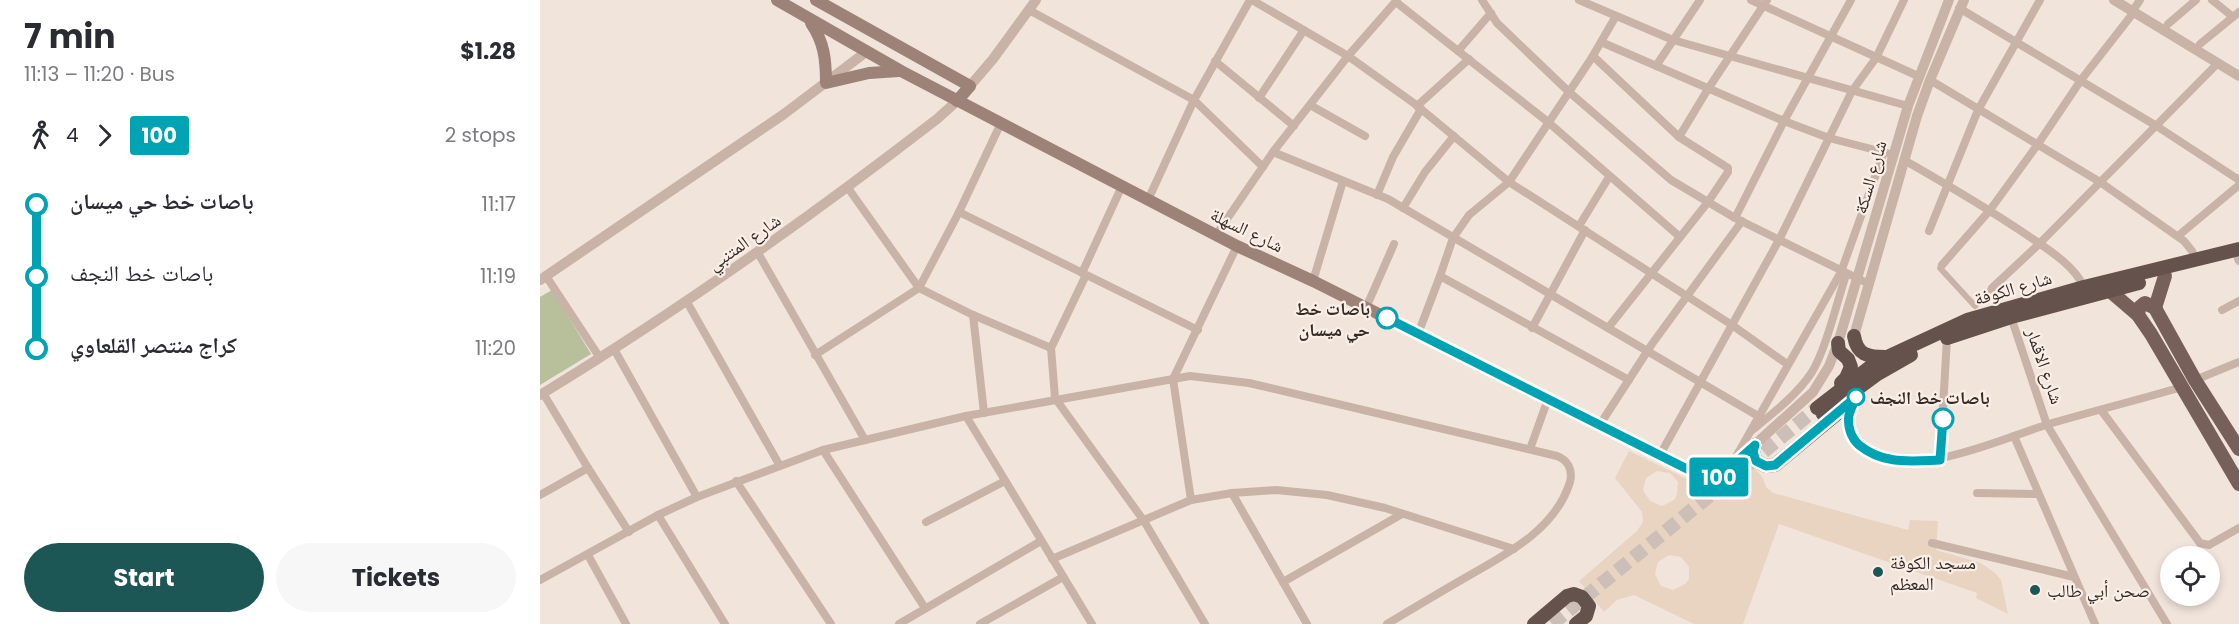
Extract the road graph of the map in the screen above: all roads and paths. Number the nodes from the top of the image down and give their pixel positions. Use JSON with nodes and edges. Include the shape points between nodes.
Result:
{"nodes":[{"id":1,"x":777,"y":0,"type":"edge"},
{"id":2,"x":816,"y":0,"type":"edge"},
{"id":3,"x":1036,"y":0,"type":"edge"},
{"id":4,"x":1251,"y":0,"type":"edge"},
{"id":5,"x":1482,"y":0,"type":"edge"},
{"id":6,"x":1579,"y":0,"type":"edge"},
{"id":7,"x":1700,"y":0,"type":"edge"},
{"id":8,"x":1751,"y":0,"type":"edge"},
{"id":9,"x":1851,"y":0,"type":"edge"},
{"id":10,"x":1904,"y":0,"type":"edge"},
{"id":11,"x":2040,"y":0,"type":"edge"},
{"id":12,"x":2114,"y":0,"type":"edge"},
{"id":13,"x":2196,"y":0,"type":"edge"},
{"id":14,"x":2212,"y":0,"type":"edge"},
{"id":15,"x":1397,"y":1,"type":"edge"},
{"id":16,"x":1946,"y":1,"type":"edge"},
{"id":17,"x":1765,"y":3,"type":"edge"},
{"id":18,"x":1962,"y":4,"type":"edge"},
{"id":19,"x":2134,"y":4,"type":"edge"},
{"id":20,"x":1029,"y":10,"type":"junction"},
{"id":21,"x":1491,"y":13,"type":"junction"},
{"id":22,"x":2236,"y":15,"type":"edge"},
{"id":23,"x":1616,"y":16,"type":"junction"},
{"id":24,"x":808,"y":19,"type":"junction"},
{"id":25,"x":2168,"y":24,"type":"junction"},
{"id":26,"x":1304,"y":30,"type":"junction"},
{"id":27,"x":1830,"y":38,"type":"junction"},
{"id":28,"x":1673,"y":40,"type":"junction"},
{"id":29,"x":1601,"y":42,"type":"junction"},
{"id":30,"x":2016,"y":42,"type":"junction"},
{"id":31,"x":2200,"y":44,"type":"junction"},
{"id":32,"x":1458,"y":51,"type":"junction"},
{"id":33,"x":866,"y":52,"type":"junction"},
{"id":34,"x":1348,"y":56,"type":"junction"},
{"id":35,"x":1593,"y":56,"type":"junction"},
{"id":36,"x":1729,"y":56,"type":"junction"},
{"id":37,"x":1875,"y":58,"type":"junction"},
{"id":38,"x":1469,"y":59,"type":"junction"},
{"id":39,"x":1215,"y":61,"type":"junction"},
{"id":40,"x":2218,"y":63,"type":"junction"},
{"id":41,"x":1656,"y":66,"type":"junction"},
{"id":42,"x":2239,"y":68,"type":"edge"},
{"id":43,"x":901,"y":71,"type":"junction"},
{"id":44,"x":1918,"y":76,"type":"junction"},
{"id":45,"x":2239,"y":76,"type":"edge"},
{"id":46,"x":1807,"y":80,"type":"junction"},
{"id":47,"x":1930,"y":80,"type":"junction"},
{"id":48,"x":2081,"y":80,"type":"junction"},
{"id":49,"x":825,"y":83,"type":"junction"},
{"id":50,"x":970,"y":86,"type":"junction"},
{"id":51,"x":1708,"y":89,"type":"junction"},
{"id":52,"x":1568,"y":91,"type":"junction"},
{"id":53,"x":1852,"y":91,"type":"junction"},
{"id":54,"x":1259,"y":98,"type":"junction"},
{"id":55,"x":1194,"y":100,"type":"junction"},
{"id":56,"x":957,"y":101,"type":"junction"},
{"id":57,"x":1310,"y":105,"type":"junction"},
{"id":58,"x":1908,"y":106,"type":"junction"},
{"id":59,"x":1419,"y":108,"type":"junction"},
{"id":60,"x":1978,"y":110,"type":"junction"},
{"id":61,"x":1784,"y":121,"type":"junction"},
{"id":62,"x":1548,"y":122,"type":"junction"},
{"id":63,"x":1001,"y":123,"type":"junction"},
{"id":64,"x":2155,"y":124,"type":"junction"},
{"id":65,"x":1293,"y":126,"type":"junction"},
{"id":66,"x":1365,"y":136,"type":"dead end"},
{"id":67,"x":1454,"y":136,"type":"junction"},
{"id":68,"x":1679,"y":137,"type":"junction"},
{"id":69,"x":1829,"y":138,"type":"junction"},
{"id":70,"x":2038,"y":144,"type":"junction"},
{"id":71,"x":1273,"y":153,"type":"junction"},
{"id":72,"x":1888,"y":154,"type":"junction"},
{"id":73,"x":1904,"y":160,"type":"junction"},
{"id":74,"x":1263,"y":167,"type":"junction"},
{"id":75,"x":1609,"y":177,"type":"junction"},
{"id":76,"x":2239,"y":180,"type":"edge"},
{"id":77,"x":1343,"y":181,"type":"junction"},
{"id":78,"x":1509,"y":182,"type":"junction"},
{"id":79,"x":2100,"y":182,"type":"junction"},
{"id":80,"x":1949,"y":185,"type":"junction"},
{"id":81,"x":2239,"y":185,"type":"edge"},
{"id":82,"x":1122,"y":186,"type":"junction"},
{"id":83,"x":848,"y":188,"type":"junction"},
{"id":84,"x":1377,"y":195,"type":"junction"},
{"id":85,"x":1148,"y":200,"type":"junction"},
{"id":86,"x":1708,"y":202,"type":"junction"},
{"id":87,"x":1403,"y":208,"type":"junction"},
{"id":88,"x":1990,"y":210,"type":"junction"},
{"id":89,"x":959,"y":212,"type":"junction"},
{"id":90,"x":1739,"y":220,"type":"junction"},
{"id":91,"x":1582,"y":228,"type":"junction"},
{"id":92,"x":1929,"y":231,"type":"dead end"},
{"id":93,"x":1216,"y":235,"type":"junction"},
{"id":94,"x":2178,"y":236,"type":"junction"},
{"id":95,"x":1680,"y":237,"type":"junction"},
{"id":96,"x":1453,"y":238,"type":"junction"},
{"id":97,"x":1779,"y":240,"type":"junction"},
{"id":98,"x":1394,"y":244,"type":"dead end"},
{"id":99,"x":2039,"y":244,"type":"junction"},
{"id":100,"x":1237,"y":246,"type":"junction"},
{"id":101,"x":758,"y":253,"type":"junction"},
{"id":102,"x":2239,"y":257,"type":"edge"},
{"id":103,"x":2196,"y":260,"type":"junction"},
{"id":104,"x":1942,"y":265,"type":"joint"},
{"id":105,"x":1652,"y":272,"type":"junction"},
{"id":106,"x":1844,"y":273,"type":"junction"},
{"id":107,"x":1084,"y":274,"type":"junction"},
{"id":108,"x":1440,"y":276,"type":"junction"},
{"id":109,"x":2165,"y":276,"type":"junction"},
{"id":110,"x":543,"y":278,"type":"edge"},
{"id":111,"x":1313,"y":281,"type":"junction"},
{"id":112,"x":1863,"y":282,"type":"junction"},
{"id":113,"x":2084,"y":287,"type":"junction"},
{"id":114,"x":919,"y":288,"type":"junction"},
{"id":115,"x":1992,"y":288,"type":"joint"},
{"id":116,"x":2110,"y":291,"type":"junction"},
{"id":117,"x":1550,"y":294,"type":"junction"},
{"id":118,"x":1687,"y":295,"type":"junction"},
{"id":119,"x":2239,"y":301,"type":"edge"},
{"id":120,"x":687,"y":303,"type":"junction"},
{"id":121,"x":1366,"y":308,"type":"junction"},
{"id":122,"x":2155,"y":308,"type":"junction"},
{"id":123,"x":2222,"y":310,"type":"dead end"},
{"id":124,"x":973,"y":315,"type":"junction"},
{"id":125,"x":2138,"y":315,"type":"junction"},
{"id":126,"x":2011,"y":317,"type":"junction"},
{"id":127,"x":1732,"y":325,"type":"junction"},
{"id":128,"x":1532,"y":328,"type":"junction"},
{"id":129,"x":1608,"y":328,"type":"junction"},
{"id":130,"x":1198,"y":330,"type":"junction"},
{"id":131,"x":1418,"y":334,"type":"junction"},
{"id":132,"x":1854,"y":336,"type":"joint"},
{"id":133,"x":1947,"y":338,"type":"junction"},
{"id":134,"x":1838,"y":343,"type":"junction"},
{"id":135,"x":1051,"y":348,"type":"junction"},
{"id":136,"x":615,"y":349,"type":"junction"},
{"id":137,"x":1647,"y":351,"type":"junction"},
{"id":138,"x":1914,"y":353,"type":"junction"},
{"id":139,"x":815,"y":355,"type":"junction"},
{"id":140,"x":1887,"y":357,"type":"junction"},
{"id":141,"x":600,"y":358,"type":"junction"},
{"id":142,"x":2239,"y":362,"type":"edge"},
{"id":143,"x":1787,"y":364,"type":"junction"},
{"id":144,"x":1173,"y":379,"type":"junction"},
{"id":145,"x":1629,"y":380,"type":"junction"},
{"id":146,"x":2195,"y":380,"type":"junction"},
{"id":147,"x":1701,"y":382,"type":"junction"},
{"id":148,"x":2182,"y":387,"type":"junction"},
{"id":149,"x":542,"y":394,"type":"edge"},
{"id":150,"x":1856,"y":397,"type":"junction"},
{"id":151,"x":1055,"y":398,"type":"junction"},
{"id":152,"x":1548,"y":399,"type":"junction"},
{"id":153,"x":1821,"y":408,"type":"junction"},
{"id":154,"x":2101,"y":410,"type":"junction"},
{"id":155,"x":984,"y":412,"type":"junction"},
{"id":156,"x":966,"y":416,"type":"junction"},
{"id":157,"x":1758,"y":416,"type":"junction"},
{"id":158,"x":2048,"y":425,"type":"junction"},
{"id":159,"x":1599,"y":426,"type":"junction"},
{"id":160,"x":2014,"y":436,"type":"junction"},
{"id":161,"x":1752,"y":439,"type":"junction"},
{"id":162,"x":865,"y":440,"type":"junction"},
{"id":163,"x":1530,"y":449,"type":"junction"},
{"id":164,"x":2239,"y":449,"type":"edge"},
{"id":165,"x":823,"y":450,"type":"junction"},
{"id":166,"x":1660,"y":455,"type":"junction"},
{"id":167,"x":1940,"y":460,"type":"junction"},
{"id":168,"x":780,"y":466,"type":"junction"},
{"id":169,"x":588,"y":468,"type":"junction"},
{"id":170,"x":1709,"y":480,"type":"joint"},
{"id":171,"x":736,"y":481,"type":"junction"},
{"id":172,"x":1005,"y":481,"type":"junction"},
{"id":173,"x":2239,"y":484,"type":"edge"},
{"id":174,"x":1232,"y":493,"type":"junction"},
{"id":175,"x":1977,"y":493,"type":"dead end"},
{"id":176,"x":2038,"y":494,"type":"junction"},
{"id":177,"x":540,"y":495,"type":"edge"},
{"id":178,"x":696,"y":497,"type":"junction"},
{"id":179,"x":1191,"y":500,"type":"junction"},
{"id":180,"x":1402,"y":514,"type":"junction"},
{"id":181,"x":658,"y":515,"type":"junction"},
{"id":182,"x":1144,"y":521,"type":"junction"},
{"id":183,"x":926,"y":522,"type":"dead end"},
{"id":184,"x":2239,"y":528,"type":"edge"},
{"id":185,"x":629,"y":532,"type":"junction"},
{"id":186,"x":1041,"y":541,"type":"junction"},
{"id":187,"x":1932,"y":543,"type":"dead end"},
{"id":188,"x":1514,"y":549,"type":"junction"},
{"id":189,"x":588,"y":555,"type":"junction"},
{"id":190,"x":1052,"y":559,"type":"junction"},
{"id":191,"x":1063,"y":577,"type":"junction"},
{"id":192,"x":2074,"y":577,"type":"junction"},
{"id":193,"x":540,"y":580,"type":"edge"},
{"id":194,"x":1283,"y":582,"type":"junction"},
{"id":195,"x":925,"y":608,"type":"junction"},
{"id":196,"x":996,"y":620,"type":"edge"},
{"id":197,"x":626,"y":624,"type":"edge"},
{"id":198,"x":725,"y":624,"type":"edge"},
{"id":199,"x":831,"y":624,"type":"edge"},
{"id":200,"x":899,"y":624,"type":"edge"},
{"id":201,"x":980,"y":624,"type":"edge"},
{"id":202,"x":1092,"y":624,"type":"edge"},
{"id":203,"x":1204,"y":624,"type":"edge"},
{"id":204,"x":1307,"y":624,"type":"edge"},
{"id":205,"x":1387,"y":624,"type":"edge"},
{"id":206,"x":1534,"y":624,"type":"edge"},
{"id":207,"x":1576,"y":624,"type":"edge"},
{"id":208,"x":2095,"y":624,"type":"edge"},
{"id":209,"x":2167,"y":624,"type":"edge"}],
"edges":[{"from":1,"to":24,"type":"main road","name":"شارع السهلة"},
{"from":2,"to":50,"type":"main road"},
{"from":3,"to":20,"type":"street"},
{"from":4,"to":26,"type":"street"},
{"from":4,"to":39,"type":"street"},
{"from":5,"to":21,"type":"street"},
{"from":6,"to":23,"type":"street"},
{"from":7,"to":28,"type":"street"},
{"from":8,"to":17,"type":"street"},
{"from":9,"to":27,"type":"street"},
{"from":10,"to":37,"type":"street"},
{"from":11,"to":30,"type":"street"},
{"from":12,"to":19,"type":"street"},
{"from":13,"to":25,"type":"street"},
{"from":14,"to":22,"type":"street"},
{"from":15,"to":32,"type":"street"},
{"from":15,"to":34,"type":"street"},
{"from":16,"to":44,"type":"street","name":"شارع السكة"},
{"from":17,"to":27,"type":"street"},
{"from":17,"to":36,"type":"street"},
{"from":18,"to":30,"type":"street"},
{"from":18,"to":47,"type":"street","name":"شارع السكة"},
{"from":19,"to":25,"type":"street"},
{"from":19,"to":40,"type":"street"},
{"from":19,"to":48,"type":"street"},
{"from":20,"to":50,"type":"street"},
{"from":20,"to":55,"type":"street"},
{"from":21,"to":32,"type":"street"},
{"from":21,"to":52,"type":"street"},
{"from":22,"to":31,"type":"street"},
{"from":23,"to":28,"type":"street"},
{"from":23,"to":29,"type":"street"},
{"from":24,"to":33,"type":"main road","name":"شارع السهلة"},
{"from":24,"to":49,"type":"main road","via":[[820,37],[826,58]]},
{"from":25,"to":31,"type":"street"},
{"from":26,"to":34,"type":"street"},
{"from":26,"to":54,"type":"street"},
{"from":27,"to":37,"type":"street"},
{"from":27,"to":46,"type":"street"},
{"from":28,"to":36,"type":"street"},
{"from":28,"to":41,"type":"street"},
{"from":29,"to":35,"type":"street"},
{"from":29,"to":41,"type":"street"},
{"from":30,"to":48,"type":"street"},
{"from":30,"to":60,"type":"street"},
{"from":31,"to":42,"type":"street"},
{"from":32,"to":38,"type":"street"},
{"from":33,"to":43,"type":"main road","name":"شارع السهلة"},
{"from":33,"to":49,"type":"street"},
{"from":34,"to":57,"type":"street"},
{"from":34,"to":59,"type":"street"},
{"from":35,"to":52,"type":"street"},
{"from":35,"to":68,"type":"street"},
{"from":36,"to":46,"type":"street"},
{"from":36,"to":51,"type":"street"},
{"from":37,"to":44,"type":"street"},
{"from":37,"to":53,"type":"street"},
{"from":38,"to":59,"type":"street"},
{"from":38,"to":62,"type":"street"},
{"from":39,"to":54,"type":"street"},
{"from":39,"to":55,"type":"street"},
{"from":40,"to":45,"type":"street"},
{"from":40,"to":64,"type":"street"},
{"from":41,"to":51,"type":"street"},
{"from":43,"to":49,"type":"main road","via":[[869,73]]},
{"from":43,"to":56,"type":"main road","name":"شارع السهلة"},
{"from":44,"to":58,"type":"street","name":"شارع السكة"},
{"from":46,"to":53,"type":"street"},
{"from":46,"to":61,"type":"street"},
{"from":47,"to":60,"type":"street"},
{"from":47,"to":73,"type":"street","name":"شارع السكة"},
{"from":48,"to":64,"type":"street"},
{"from":48,"to":70,"type":"street"},
{"from":49,"to":110,"type":"street"},
{"from":50,"to":56,"type":"main road"},
{"from":51,"to":61,"type":"street"},
{"from":51,"to":68,"type":"street"},
{"from":52,"to":62,"type":"street"},
{"from":52,"to":86,"type":"street","via":[[1671,180]]},
{"from":53,"to":58,"type":"street"},
{"from":53,"to":69,"type":"street"},
{"from":54,"to":65,"type":"street"},
{"from":55,"to":74,"type":"street"},
{"from":55,"to":85,"type":"street"},
{"from":56,"to":63,"type":"main road","name":"شارع السهلة"},
{"from":56,"to":83,"type":"street","name":"شارع المتنبي"},
{"from":57,"to":65,"type":"street"},
{"from":57,"to":66,"type":"street"},
{"from":58,"to":72,"type":"street","name":"شارع السكة"},
{"from":59,"to":67,"type":"street"},
{"from":59,"to":84,"type":"street"},
{"from":60,"to":70,"type":"street"},
{"from":60,"to":80,"type":"street"},
{"from":61,"to":69,"type":"street"},
{"from":61,"to":90,"type":"street"},
{"from":62,"to":75,"type":"street"},
{"from":62,"to":78,"type":"street"},
{"from":63,"to":82,"type":"main road","name":"شارع السهلة"},
{"from":63,"to":89,"type":"street"},
{"from":64,"to":76,"type":"street"},
{"from":64,"to":79,"type":"street"},
{"from":65,"to":71,"type":"street"},
{"from":67,"to":78,"type":"street"},
{"from":67,"to":87,"type":"street"},
{"from":68,"to":86,"type":"street","via":[[1728,168]]},
{"from":69,"to":72,"type":"street"},
{"from":69,"to":97,"type":"street"},
{"from":70,"to":79,"type":"street"},
{"from":70,"to":88,"type":"street"},
{"from":71,"to":74,"type":"street"},
{"from":71,"to":77,"type":"street"},
{"from":72,"to":106,"type":"street"},
{"from":72,"to":112,"type":"street","name":"شارع السكة"},
{"from":73,"to":80,"type":"street"},
{"from":73,"to":112,"type":"street","name":"شارع السكة"},
{"from":74,"to":93,"type":"street"},
{"from":75,"to":91,"type":"street"},
{"from":75,"to":95,"type":"street"},
{"from":77,"to":84,"type":"street"},
{"from":77,"to":111,"type":"street"},
{"from":78,"to":91,"type":"street"},
{"from":78,"to":96,"type":"street","via":[[1469,215]]},
{"from":79,"to":94,"type":"street"},
{"from":79,"to":99,"type":"street"},
{"from":80,"to":88,"type":"street"},
{"from":80,"to":92,"type":"street"},
{"from":81,"to":94,"type":"street"},
{"from":82,"to":85,"type":"main road","name":"شارع السهلة"},
{"from":82,"to":107,"type":"street"},
{"from":83,"to":101,"type":"street","name":"شارع المتنبي"},
{"from":83,"to":114,"type":"street"},
{"from":84,"to":87,"type":"street"},
{"from":85,"to":93,"type":"main road","name":"شارع السهلة"},
{"from":86,"to":90,"type":"street"},
{"from":86,"to":95,"type":"street"},
{"from":87,"to":96,"type":"street"},
{"from":88,"to":99,"type":"street"},
{"from":88,"to":104,"type":"street"},
{"from":89,"to":107,"type":"street"},
{"from":89,"to":114,"type":"street"},
{"from":90,"to":97,"type":"street"},
{"from":90,"to":118,"type":"street"},
{"from":91,"to":105,"type":"street"},
{"from":91,"to":117,"type":"street"},
{"from":93,"to":100,"type":"main road","name":"شارع السهلة"},
{"from":94,"to":103,"type":"street"},
{"from":95,"to":105,"type":"street"},
{"from":96,"to":108,"type":"street"},
{"from":96,"to":117,"type":"street"},
{"from":97,"to":106,"type":"street"},
{"from":97,"to":127,"type":"street"},
{"from":98,"to":121,"type":"street"},
{"from":99,"to":113,"type":"street","via":[[2076,272]]},
{"from":99,"to":115,"type":"street"},
{"from":100,"to":111,"type":"main road","name":"شارع السهلة"},
{"from":100,"to":130,"type":"street"},
{"from":101,"to":120,"type":"street","name":"شارع المتنبي"},
{"from":101,"to":139,"type":"street"},
{"from":102,"to":103,"type":"highway","name":"شارع الكوفة"},
{"from":102,"to":109,"type":"highway","name":"شارع الكوفة"},
{"from":103,"to":113,"type":"highway","name":"شارع الكوفة"},
{"from":104,"to":115,"type":"street","via":[[1940,268],[1975,306]]},
{"from":105,"to":118,"type":"street"},
{"from":105,"to":129,"type":"street"},
{"from":106,"to":112,"type":"street"},
{"from":106,"to":143,"type":"street"},
{"from":106,"to":161,"type":"street","via":[[1812,372]]},
{"from":107,"to":130,"type":"street"},
{"from":107,"to":135,"type":"street"},
{"from":108,"to":128,"type":"street"},
{"from":108,"to":131,"type":"street"},
{"from":109,"to":116,"type":"highway","name":"شارع الكوفة"},
{"from":109,"to":122,"type":"main road"},
{"from":110,"to":141,"type":"street"},
{"from":111,"to":121,"type":"main road","name":"شارع السهلة"},
{"from":112,"to":132,"type":"street","name":"شارع السكة"},
{"from":112,"to":134,"type":"street","name":"شارع السكة"},
{"from":113,"to":140,"type":"highway","name":"شارع الكوفة","via":[[1967,320]]},
{"from":114,"to":124,"type":"street"},
{"from":114,"to":139,"type":"street"},
{"from":116,"to":125,"type":"main road"},
{"from":116,"to":126,"type":"highway","name":"شارع الكوفة"},
{"from":117,"to":128,"type":"street"},
{"from":117,"to":129,"type":"street"},
{"from":118,"to":127,"type":"street"},
{"from":118,"to":137,"type":"street"},
{"from":119,"to":123,"type":"street"},
{"from":120,"to":136,"type":"street","name":"شارع المتنبي"},
{"from":120,"to":168,"type":"street"},
{"from":121,"to":131,"type":"main road","name":"شارع السهلة"},
{"from":122,"to":125,"type":"main road","via":[[2145,303]]},
{"from":122,"to":146,"type":"main road"},
{"from":124,"to":135,"type":"street"},
{"from":124,"to":155,"type":"street"},
{"from":125,"to":148,"type":"main road"},
{"from":126,"to":133,"type":"highway","name":"شارع الكوفة"},
{"from":126,"to":158,"type":"street","name":"شارع الاقمار"},
{"from":127,"to":143,"type":"street"},
{"from":127,"to":147,"type":"street"},
{"from":128,"to":145,"type":"street"},
{"from":129,"to":137,"type":"street"},
{"from":130,"to":144,"type":"street"},
{"from":131,"to":152,"type":"main road","name":"شارع السهلة"},
{"from":132,"to":140,"type":"highway","via":[[1860,353]]},
{"from":133,"to":138,"type":"highway","name":"شارع الكوفة"},
{"from":133,"to":167,"type":"street"},
{"from":134,"to":153,"type":"highway","via":[[1851,370]]},
{"from":134,"to":161,"type":"street","name":"شارع السكة","via":[[1813,392]]},
{"from":135,"to":151,"type":"street"},
{"from":136,"to":141,"type":"street","name":"شارع المتنبي"},
{"from":136,"to":178,"type":"street"},
{"from":137,"to":145,"type":"street"},
{"from":137,"to":147,"type":"street"},
{"from":138,"to":150,"type":"highway"},
{"from":138,"to":153,"type":"highway","name":"شارع الكوفة"},
{"from":139,"to":162,"type":"street"},
{"from":140,"to":153,"type":"highway","name":"شارع الكوفة"},
{"from":141,"to":149,"type":"street","name":"شارع المتنبي"},
{"from":142,"to":146,"type":"street"},
{"from":143,"to":157,"type":"street"},
{"from":144,"to":151,"type":"street"},
{"from":144,"to":163,"type":"street","via":[[1190,376],[1249,383]]},
{"from":144,"to":179,"type":"street"},
{"from":145,"to":159,"type":"street"},
{"from":146,"to":164,"type":"main road"},
{"from":147,"to":157,"type":"street"},
{"from":147,"to":166,"type":"street"},
{"from":148,"to":154,"type":"street"},
{"from":148,"to":173,"type":"main road"},
{"from":149,"to":169,"type":"street"},
{"from":150,"to":161,"type":"highway","via":[[1775,465],[1756,461]]},
{"from":150,"to":167,"type":"street","via":[[1849,415],[1853,439],[1870,453],[1886,460]]},
{"from":151,"to":155,"type":"street"},
{"from":151,"to":182,"type":"street"},
{"from":152,"to":159,"type":"main road","name":"شارع السهلة"},
{"from":152,"to":163,"type":"street"},
{"from":154,"to":158,"type":"street"},
{"from":154,"to":184,"type":"street","via":[[2200,543],[2209,545]]},
{"from":155,"to":156,"type":"street"},
{"from":156,"to":162,"type":"street"},
{"from":156,"to":172,"type":"street"},
{"from":157,"to":161,"type":"street"},
{"from":158,"to":160,"type":"street"},
{"from":158,"to":209,"type":"street","name":"شارع الاقمار"},
{"from":159,"to":166,"type":"main road","name":"شارع السهلة"},
{"from":160,"to":167,"type":"street"},
{"from":160,"to":176,"type":"street"},
{"from":161,"to":170,"type":"street","name":"شارع السكة","via":[[1719,477]]},
{"from":162,"to":165,"type":"street"},
{"from":163,"to":188,"type":"street","via":[[1565,460],[1571,478],[1544,525]]},
{"from":165,"to":168,"type":"street"},
{"from":165,"to":195,"type":"street"},
{"from":166,"to":170,"type":"main road","name":"شارع السهلة"},
{"from":168,"to":171,"type":"street"},
{"from":169,"to":177,"type":"street"},
{"from":169,"to":185,"type":"street"},
{"from":171,"to":178,"type":"street"},
{"from":171,"to":199,"type":"street"},
{"from":172,"to":183,"type":"street"},
{"from":172,"to":186,"type":"street"},
{"from":174,"to":179,"type":"street"},
{"from":174,"to":180,"type":"street","via":[[1276,490],[1327,495]]},
{"from":174,"to":194,"type":"street"},
{"from":175,"to":176,"type":"street"},
{"from":176,"to":192,"type":"street"},
{"from":178,"to":181,"type":"street"},
{"from":179,"to":182,"type":"street"},
{"from":180,"to":188,"type":"street"},
{"from":180,"to":194,"type":"street"},
{"from":181,"to":185,"type":"street"},
{"from":181,"to":198,"type":"street"},
{"from":182,"to":190,"type":"street"},
{"from":182,"to":203,"type":"street"},
{"from":185,"to":189,"type":"street"},
{"from":186,"to":190,"type":"street"},
{"from":186,"to":195,"type":"street"},
{"from":187,"to":192,"type":"street"},
{"from":188,"to":205,"type":"street"},
{"from":189,"to":193,"type":"street"},
{"from":189,"to":197,"type":"street"},
{"from":190,"to":191,"type":"street"},
{"from":191,"to":196,"type":"street"},
{"from":191,"to":202,"type":"street"},
{"from":192,"to":208,"type":"street"},
{"from":194,"to":204,"type":"street"},
{"from":195,"to":200,"type":"street"},
{"from":196,"to":201,"type":"street"},
{"from":206,"to":207,"type":"highway","via":[[1574,594],[1587,601],[1589,608]]}]}
